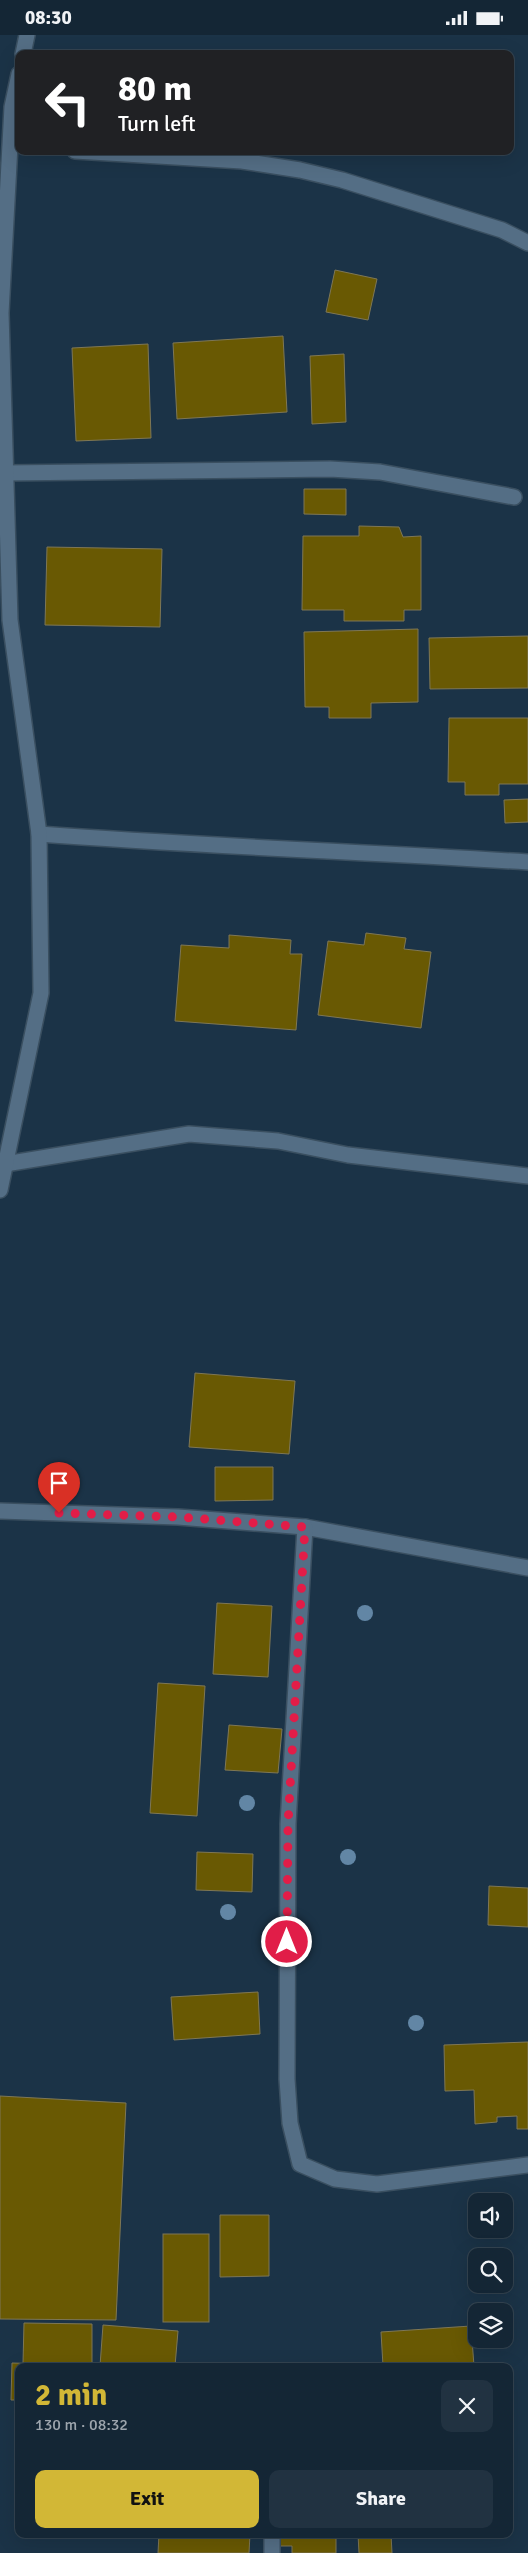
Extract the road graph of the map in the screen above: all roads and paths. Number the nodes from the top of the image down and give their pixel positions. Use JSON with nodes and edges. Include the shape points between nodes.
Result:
{"nodes":[{"id":1,"x":27,"y":35,"type":"edge"},
{"id":2,"x":24,"y":50,"type":"edge"},
{"id":3,"x":15,"y":93,"type":"edge"},
{"id":4,"x":14,"y":148,"type":"edge"},
{"id":5,"x":142,"y":155,"type":"edge"},
{"id":6,"x":528,"y":243,"type":"edge"},
{"id":7,"x":6,"y":473,"type":"junction"},
{"id":8,"x":514,"y":497,"type":"dead end"},
{"id":9,"x":39,"y":834,"type":"junction"},
{"id":10,"x":528,"y":862,"type":"edge"},
{"id":11,"x":5,"y":1164,"type":"junction"},
{"id":12,"x":528,"y":1176,"type":"edge"},
{"id":13,"x":0,"y":1190,"type":"edge"},
{"id":14,"x":0,"y":1511,"type":"edge"},
{"id":15,"x":305,"y":1527,"type":"junction"},
{"id":16,"x":528,"y":1568,"type":"edge"},
{"id":17,"x":528,"y":2165,"type":"edge"},
{"id":18,"x":272,"y":2538,"type":"edge"},
{"id":19,"x":272,"y":2553,"type":"edge"}],
"edges":[{"from":1,"to":2,"type":"street"},
{"from":3,"to":4,"type":"street","via":[[12,107]]},
{"from":4,"to":7,"type":"street","via":[[1,313]]},
{"from":5,"to":6,"type":"street","via":[[242,161],[300,170],[502,230]]},
{"from":7,"to":8,"type":"street","via":[[330,469],[380,472]]},
{"from":7,"to":9,"type":"street","via":[[10,620]]},
{"from":9,"to":10,"type":"street","via":[[221,847],[327,849]]},
{"from":9,"to":11,"type":"street","via":[[41,993]]},
{"from":11,"to":12,"type":"street","via":[[189,1134],[278,1141],[348,1155]]},
{"from":11,"to":13,"type":"street"},
{"from":14,"to":15,"type":"street","via":[[178,1517]]},
{"from":15,"to":16,"type":"street"},
{"from":15,"to":17,"type":"street","via":[[288,1834],[287,2079],[290,2123],[300,2164],[334,2179],[377,2184]]},
{"from":18,"to":19,"type":"street"}]}
